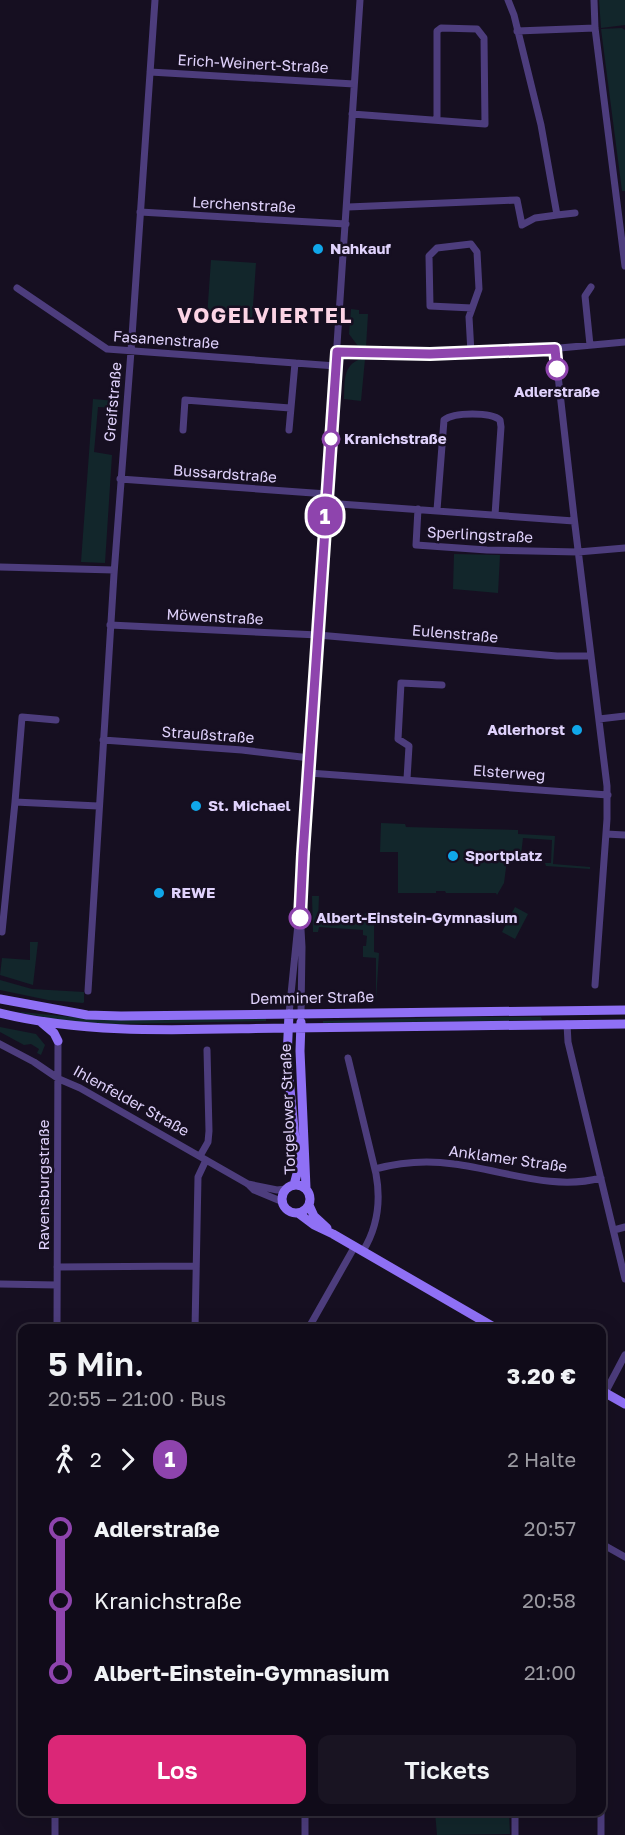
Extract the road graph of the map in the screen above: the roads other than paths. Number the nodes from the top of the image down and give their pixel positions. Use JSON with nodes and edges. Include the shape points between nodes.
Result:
{"nodes":[{"id":1,"x":155,"y":0,"type":"edge"},
{"id":2,"x":360,"y":0,"type":"edge"},
{"id":3,"x":508,"y":0,"type":"edge"},
{"id":4,"x":594,"y":0,"type":"edge"},
{"id":5,"x":595,"y":28,"type":"junction"},
{"id":6,"x":517,"y":31,"type":"junction"},
{"id":7,"x":150,"y":72,"type":"junction"},
{"id":8,"x":354,"y":84,"type":"junction"},
{"id":9,"x":352,"y":114,"type":"junction"},
{"id":10,"x":437,"y":120,"type":"junction"},
{"id":11,"x":348,"y":207,"type":"junction"},
{"id":12,"x":140,"y":212,"type":"junction"},
{"id":13,"x":575,"y":213,"type":"dead end"},
{"id":14,"x":557,"y":215,"type":"junction"},
{"id":15,"x":346,"y":224,"type":"junction"},
{"id":16,"x":625,"y":266,"type":"edge"},
{"id":17,"x":591,"y":287,"type":"dead end"},
{"id":18,"x":17,"y":288,"type":"dead end"},
{"id":19,"x":472,"y":308,"type":"junction"},
{"id":20,"x":625,"y":342,"type":"edge"},
{"id":21,"x":590,"y":345,"type":"junction"},
{"id":22,"x":555,"y":349,"type":"junction"},
{"id":23,"x":131,"y":351,"type":"junction"},
{"id":24,"x":337,"y":352,"type":"junction"},
{"id":25,"x":471,"y":354,"type":"junction"},
{"id":26,"x":295,"y":363,"type":"junction"},
{"id":27,"x":336,"y":366,"type":"junction"},
{"id":28,"x":290,"y":408,"type":"junction"},
{"id":29,"x":183,"y":430,"type":"dead end"},
{"id":30,"x":289,"y":430,"type":"dead end"},
{"id":31,"x":120,"y":480,"type":"junction"},
{"id":32,"x":327,"y":494,"type":"junction"},
{"id":33,"x":326,"y":503,"type":"junction"},
{"id":34,"x":418,"y":509,"type":"junction"},
{"id":35,"x":437,"y":510,"type":"junction"},
{"id":36,"x":495,"y":515,"type":"junction"},
{"id":37,"x":574,"y":520,"type":"junction"},
{"id":38,"x":625,"y":548,"type":"edge"},
{"id":39,"x":578,"y":552,"type":"junction"},
{"id":40,"x":0,"y":567,"type":"edge"},
{"id":41,"x":114,"y":570,"type":"junction"},
{"id":42,"x":110,"y":625,"type":"junction"},
{"id":43,"x":318,"y":635,"type":"junction"},
{"id":44,"x":591,"y":656,"type":"junction"},
{"id":45,"x":442,"y":685,"type":"dead end"},
{"id":46,"x":625,"y":716,"type":"edge"},
{"id":47,"x":599,"y":719,"type":"junction"},
{"id":48,"x":56,"y":720,"type":"dead end"},
{"id":49,"x":103,"y":740,"type":"junction"},
{"id":50,"x":310,"y":758,"type":"junction"},
{"id":51,"x":309,"y":773,"type":"junction"},
{"id":52,"x":408,"y":779,"type":"junction"},
{"id":53,"x":608,"y":795,"type":"junction"},
{"id":54,"x":15,"y":802,"type":"junction"},
{"id":55,"x":98,"y":806,"type":"junction"},
{"id":56,"x":606,"y":834,"type":"junction"},
{"id":57,"x":625,"y":835,"type":"edge"},
{"id":58,"x":300,"y":912,"type":"junction"},
{"id":59,"x":2,"y":932,"type":"dead end"},
{"id":60,"x":595,"y":985,"type":"dead end"},
{"id":61,"x":88,"y":991,"type":"dead end"},
{"id":62,"x":0,"y":999,"type":"edge"},
{"id":63,"x":625,"y":1010,"type":"edge"},
{"id":64,"x":0,"y":1013,"type":"edge"},
{"id":65,"x":301,"y":1013,"type":"junction"},
{"id":66,"x":289,"y":1014,"type":"junction"},
{"id":67,"x":39,"y":1021,"type":"junction"},
{"id":68,"x":567,"y":1024,"type":"junction"},
{"id":69,"x":625,"y":1024,"type":"edge"},
{"id":70,"x":289,"y":1028,"type":"junction"},
{"id":71,"x":301,"y":1028,"type":"junction"},
{"id":72,"x":58,"y":1041,"type":"joint"},
{"id":73,"x":0,"y":1044,"type":"edge"},
{"id":74,"x":207,"y":1050,"type":"dead end"},
{"id":75,"x":348,"y":1058,"type":"dead end"},
{"id":76,"x":59,"y":1079,"type":"junction"},
{"id":77,"x":203,"y":1158,"type":"junction"},
{"id":78,"x":375,"y":1169,"type":"junction"},
{"id":79,"x":601,"y":1178,"type":"junction"},
{"id":80,"x":248,"y":1184,"type":"junction"},
{"id":81,"x":290,"y":1187,"type":"junction"},
{"id":82,"x":306,"y":1188,"type":"junction"},
{"id":83,"x":283,"y":1202,"type":"junction"},
{"id":84,"x":309,"y":1205,"type":"junction"},
{"id":85,"x":298,"y":1213,"type":"junction"},
{"id":86,"x":625,"y":1227,"type":"edge"},
{"id":87,"x":614,"y":1230,"type":"junction"},
{"id":88,"x":333,"y":1234,"type":"junction"},
{"id":89,"x":359,"y":1249,"type":"junction"},
{"id":90,"x":195,"y":1266,"type":"junction"},
{"id":91,"x":57,"y":1267,"type":"junction"},
{"id":92,"x":625,"y":1279,"type":"edge"},
{"id":93,"x":0,"y":1284,"type":"edge"},
{"id":94,"x":57,"y":1285,"type":"junction"},
{"id":95,"x":57,"y":1324,"type":"edge"},
{"id":96,"x":195,"y":1324,"type":"edge"},
{"id":97,"x":311,"y":1324,"type":"edge"},
{"id":98,"x":488,"y":1324,"type":"edge"},
{"id":99,"x":625,"y":1355,"type":"edge"},
{"id":100,"x":606,"y":1387,"type":"edge"},
{"id":101,"x":606,"y":1394,"type":"edge"},
{"id":102,"x":625,"y":1404,"type":"edge"},
{"id":103,"x":606,"y":1546,"type":"edge"},
{"id":104,"x":625,"y":1557,"type":"edge"},
{"id":105,"x":55,"y":1816,"type":"edge"},
{"id":106,"x":305,"y":1816,"type":"edge"},
{"id":107,"x":515,"y":1816,"type":"edge"},
{"id":108,"x":601,"y":1816,"type":"edge"},
{"id":109,"x":55,"y":1835,"type":"edge"},
{"id":110,"x":305,"y":1835,"type":"edge"},
{"id":111,"x":515,"y":1835,"type":"edge"},
{"id":112,"x":601,"y":1835,"type":"edge"}],
"edges":[{"from":1,"to":7,"type":"street","name":"Greifstraße"},
{"from":2,"to":8,"type":"street"},
{"from":3,"to":6,"type":"street"},
{"from":4,"to":5,"type":"street"},
{"from":5,"to":6,"type":"street"},
{"from":5,"to":16,"type":"street"},
{"from":6,"to":14,"type":"street"},
{"from":7,"to":8,"type":"street","name":"Erich-Weinert-Straße"},
{"from":7,"to":12,"type":"street","name":"Greifstraße"},
{"from":8,"to":9,"type":"street"},
{"from":9,"to":10,"type":"street"},
{"from":9,"to":11,"type":"street"},
{"from":10,"to":10,"type":"street","via":[[485,124],[484,38],[477,29],[437,31]]},
{"from":11,"to":14,"type":"street","via":[[517,200],[522,225],[535,218]]},
{"from":11,"to":15,"type":"street"},
{"from":12,"to":15,"type":"street","name":"Lerchenstraße"},
{"from":12,"to":23,"type":"street","name":"Greifstraße"},
{"from":13,"to":14,"type":"street"},
{"from":15,"to":24,"type":"street"},
{"from":17,"to":21,"type":"street","via":[[585,296]]},
{"from":18,"to":23,"type":"street","name":"Fasanenstraße","via":[[99,346]]},
{"from":19,"to":19,"type":"street","via":[[479,290],[477,252],[471,244],[437,248],[429,256],[430,306]]},
{"from":19,"to":25,"type":"street"},
{"from":20,"to":21,"type":"street"},
{"from":21,"to":22,"type":"street"},
{"from":22,"to":25,"type":"street"},
{"from":22,"to":37,"type":"street"},
{"from":23,"to":26,"type":"street","name":"Fasanenstraße"},
{"from":23,"to":31,"type":"street","name":"Greifstraße"},
{"from":24,"to":25,"type":"street"},
{"from":24,"to":27,"type":"street"},
{"from":26,"to":27,"type":"street","name":"Fasanenstraße"},
{"from":26,"to":28,"type":"street"},
{"from":27,"to":32,"type":"street"},
{"from":28,"to":29,"type":"street","via":[[185,400]]},
{"from":28,"to":30,"type":"street"},
{"from":31,"to":32,"type":"street","name":"Bussardstraße"},
{"from":31,"to":41,"type":"street","name":"Greifstraße"},
{"from":32,"to":33,"type":"street"},
{"from":33,"to":34,"type":"street","name":"Sperlingstraße"},
{"from":33,"to":43,"type":"street"},
{"from":34,"to":35,"type":"street","name":"Sperlingstraße"},
{"from":34,"to":39,"type":"street","name":"Sperlingstraße","via":[[416,545]]},
{"from":35,"to":36,"type":"street","name":"Sperlingstraße"},
{"from":35,"to":36,"type":"street","name":"Sperlingstraße","via":[[444,420],[451,416],[490,414],[500,420],[501,427]]},
{"from":36,"to":37,"type":"street","name":"Sperlingstraße"},
{"from":37,"to":39,"type":"street"},
{"from":38,"to":39,"type":"street"},
{"from":39,"to":44,"type":"street"},
{"from":40,"to":41,"type":"street"},
{"from":41,"to":42,"type":"street","name":"Greifstraße"},
{"from":42,"to":43,"type":"street","name":"Möwenstraße"},
{"from":42,"to":49,"type":"street","name":"Greifstraße"},
{"from":43,"to":44,"type":"street","name":"Eulenstraße"},
{"from":43,"to":50,"type":"street"},
{"from":44,"to":47,"type":"street"},
{"from":45,"to":52,"type":"street","via":[[401,683],[398,739],[409,746]]},
{"from":46,"to":47,"type":"street"},
{"from":47,"to":53,"type":"street"},
{"from":48,"to":54,"type":"street","via":[[22,717]]},
{"from":49,"to":50,"type":"street","name":"Straußstraße"},
{"from":49,"to":55,"type":"street","name":"Greifstraße"},
{"from":50,"to":51,"type":"street"},
{"from":51,"to":52,"type":"street","name":"Elsterweg"},
{"from":51,"to":58,"type":"street"},
{"from":52,"to":53,"type":"street","name":"Elsterweg"},
{"from":53,"to":56,"type":"street"},
{"from":54,"to":55,"type":"street"},
{"from":54,"to":59,"type":"street"},
{"from":55,"to":61,"type":"street","name":"Greifstraße"},
{"from":56,"to":57,"type":"street"},
{"from":56,"to":60,"type":"street"},
{"from":58,"to":65,"type":"street"},
{"from":58,"to":66,"type":"street"},
{"from":62,"to":66,"type":"main road","name":"Demminer Straße","via":[[87,1015]]},
{"from":63,"to":65,"type":"main road","name":"Demminer Straße"},
{"from":64,"to":67,"type":"main road","name":"Demminer Straße"},
{"from":65,"to":66,"type":"main road","name":"Demminer Straße"},
{"from":65,"to":71,"type":"main road","name":"Torgelower Straße"},
{"from":66,"to":70,"type":"main road","name":"Torgelower Straße"},
{"from":67,"to":70,"type":"main road","name":"Demminer Straße","via":[[89,1027],[190,1030]]},
{"from":67,"to":72,"type":"main road"},
{"from":68,"to":69,"type":"main road","name":"Demminer Straße"},
{"from":68,"to":71,"type":"main road","name":"Demminer Straße"},
{"from":68,"to":79,"type":"street"},
{"from":70,"to":71,"type":"main road","name":"Demminer Straße"},
{"from":70,"to":81,"type":"main road","name":"Torgelower Straße","via":[[287,1058],[298,1170]]},
{"from":71,"to":82,"type":"main road","name":"Torgelower Straße"},
{"from":72,"to":76,"type":"street","name":"Ravensburgstraße"},
{"from":73,"to":76,"type":"street","name":"Ihlenfelder Straße"},
{"from":74,"to":77,"type":"street","via":[[209,1131]]},
{"from":75,"to":78,"type":"street"},
{"from":76,"to":77,"type":"street","name":"Ihlenfelder Straße"},
{"from":76,"to":91,"type":"street","name":"Ravensburgstraße"},
{"from":77,"to":80,"type":"street","name":"Ihlenfelder Straße"},
{"from":77,"to":90,"type":"street","via":[[198,1177]]},
{"from":78,"to":79,"type":"street","name":"Anklamer Straße","via":[[424,1162],[560,1183]]},
{"from":78,"to":89,"type":"street","via":[[377,1212],[371,1235]]},
{"from":79,"to":87,"type":"street"},
{"from":80,"to":81,"type":"street","name":"Ihlenfelder Straße","via":[[277,1190]]},
{"from":80,"to":83,"type":"street","name":"Ihlenfelder Straße"},
{"from":81,"to":82,"type":"main road","name":"Ihlenfelder Straße"},
{"from":81,"to":83,"type":"main road"},
{"from":82,"to":84,"type":"main road","name":"Ihlenfelder Straße"},
{"from":83,"to":85,"type":"main road","name":"Ihlenfelder Straße","via":[[288,1210]]},
{"from":84,"to":85,"type":"main road"},
{"from":84,"to":88,"type":"main road","name":"Ihlenfelder Straße","via":[[314,1216]]},
{"from":85,"to":88,"type":"main road","name":"Ihlenfelder Straße"},
{"from":86,"to":87,"type":"street"},
{"from":87,"to":92,"type":"street"},
{"from":88,"to":89,"type":"main road","name":"Ihlenfelder Straße"},
{"from":89,"to":97,"type":"street"},
{"from":89,"to":98,"type":"main road","name":"Ihlenfelder Straße"},
{"from":90,"to":91,"type":"street"},
{"from":90,"to":96,"type":"street"},
{"from":91,"to":94,"type":"street","name":"Ravensburgstraße"},
{"from":93,"to":94,"type":"street"},
{"from":94,"to":95,"type":"street","name":"Ravensburgstraße"},
{"from":99,"to":100,"type":"street"},
{"from":101,"to":102,"type":"main road"},
{"from":103,"to":104,"type":"street"},
{"from":105,"to":109,"type":"street"},
{"from":106,"to":110,"type":"street"},
{"from":107,"to":111,"type":"street"},
{"from":108,"to":112,"type":"street"}]}
